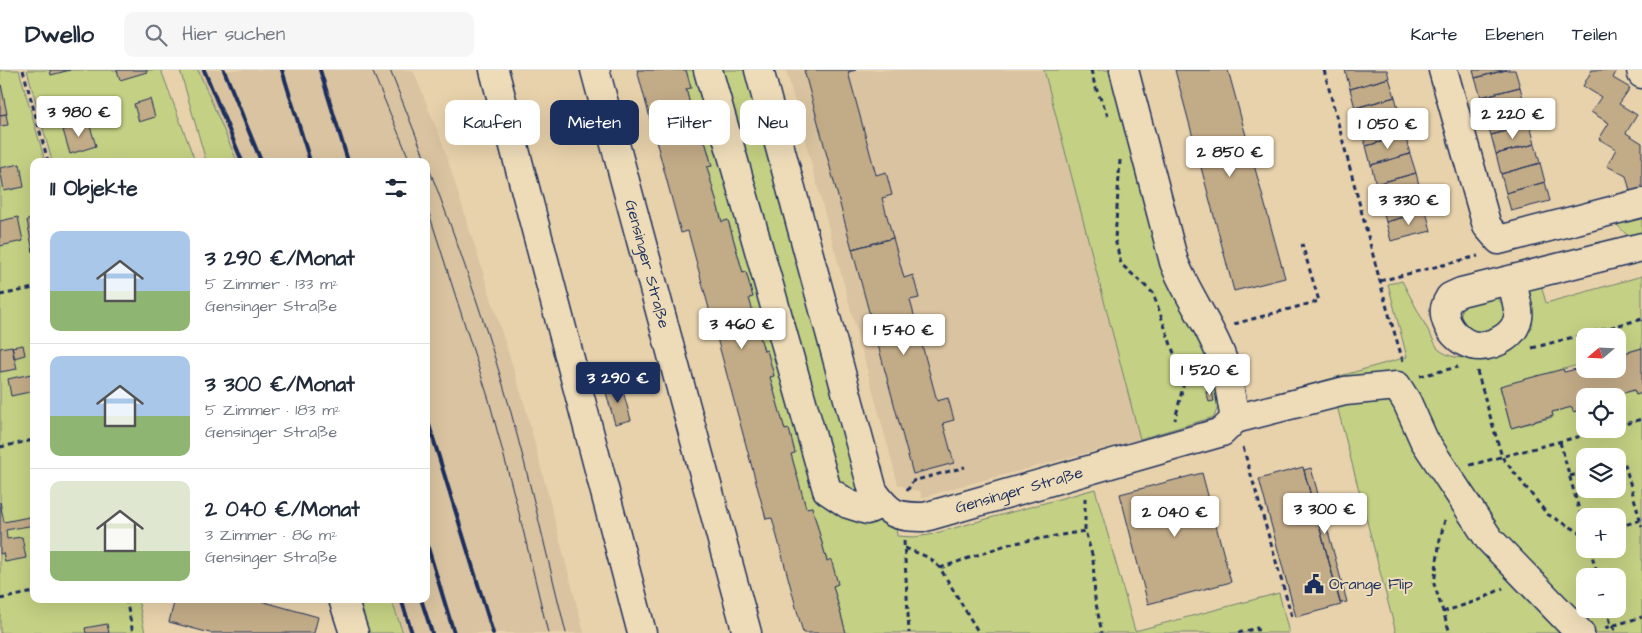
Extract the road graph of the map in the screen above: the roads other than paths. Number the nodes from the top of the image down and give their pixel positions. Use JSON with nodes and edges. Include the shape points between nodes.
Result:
{"nodes":[{"id":1,"x":494,"y":70,"type":"edge"},
{"id":2,"x":595,"y":70,"type":"edge"},
{"id":3,"x":708,"y":70,"type":"edge"},
{"id":4,"x":759,"y":70,"type":"edge"},
{"id":5,"x":1124,"y":70,"type":"edge"},
{"id":6,"x":1443,"y":70,"type":"edge"},
{"id":7,"x":1641,"y":70,"type":"edge"},
{"id":8,"x":1642,"y":74,"type":"edge"},
{"id":9,"x":1642,"y":203,"type":"edge"},
{"id":10,"x":1642,"y":247,"type":"edge"},
{"id":11,"x":1512,"y":280,"type":"dead end"},
{"id":12,"x":1234,"y":419,"type":"junction"},
{"id":13,"x":892,"y":510,"type":"junction"},
{"id":14,"x":344,"y":603,"type":"edge"},
{"id":15,"x":354,"y":633,"type":"edge"},
{"id":16,"x":642,"y":633,"type":"edge"},
{"id":17,"x":747,"y":633,"type":"edge"},
{"id":18,"x":1580,"y":633,"type":"edge"}],
"edges":[{"from":1,"to":16,"type":"street"},
{"from":2,"to":17,"type":"street","name":"Gensinger Straße"},
{"from":3,"to":13,"type":"street","name":"Gensinger Straße","via":[[826,490],[848,504],[868,510]]},
{"from":4,"to":13,"type":"street","via":[[873,491]]},
{"from":5,"to":12,"type":"street","via":[[1174,262],[1223,360]]},
{"from":6,"to":9,"type":"street","via":[[1487,226],[1499,240]]},
{"from":7,"to":8,"type":"street"},
{"from":10,"to":11,"type":"street"},
{"from":12,"to":13,"type":"street","name":"Gensinger Straße","via":[[1222,432],[925,517]]},
{"from":12,"to":18,"type":"street","via":[[1345,391],[1403,384],[1407,402],[1424,440],[1490,539]]},
{"from":14,"to":15,"type":"street"}]}
